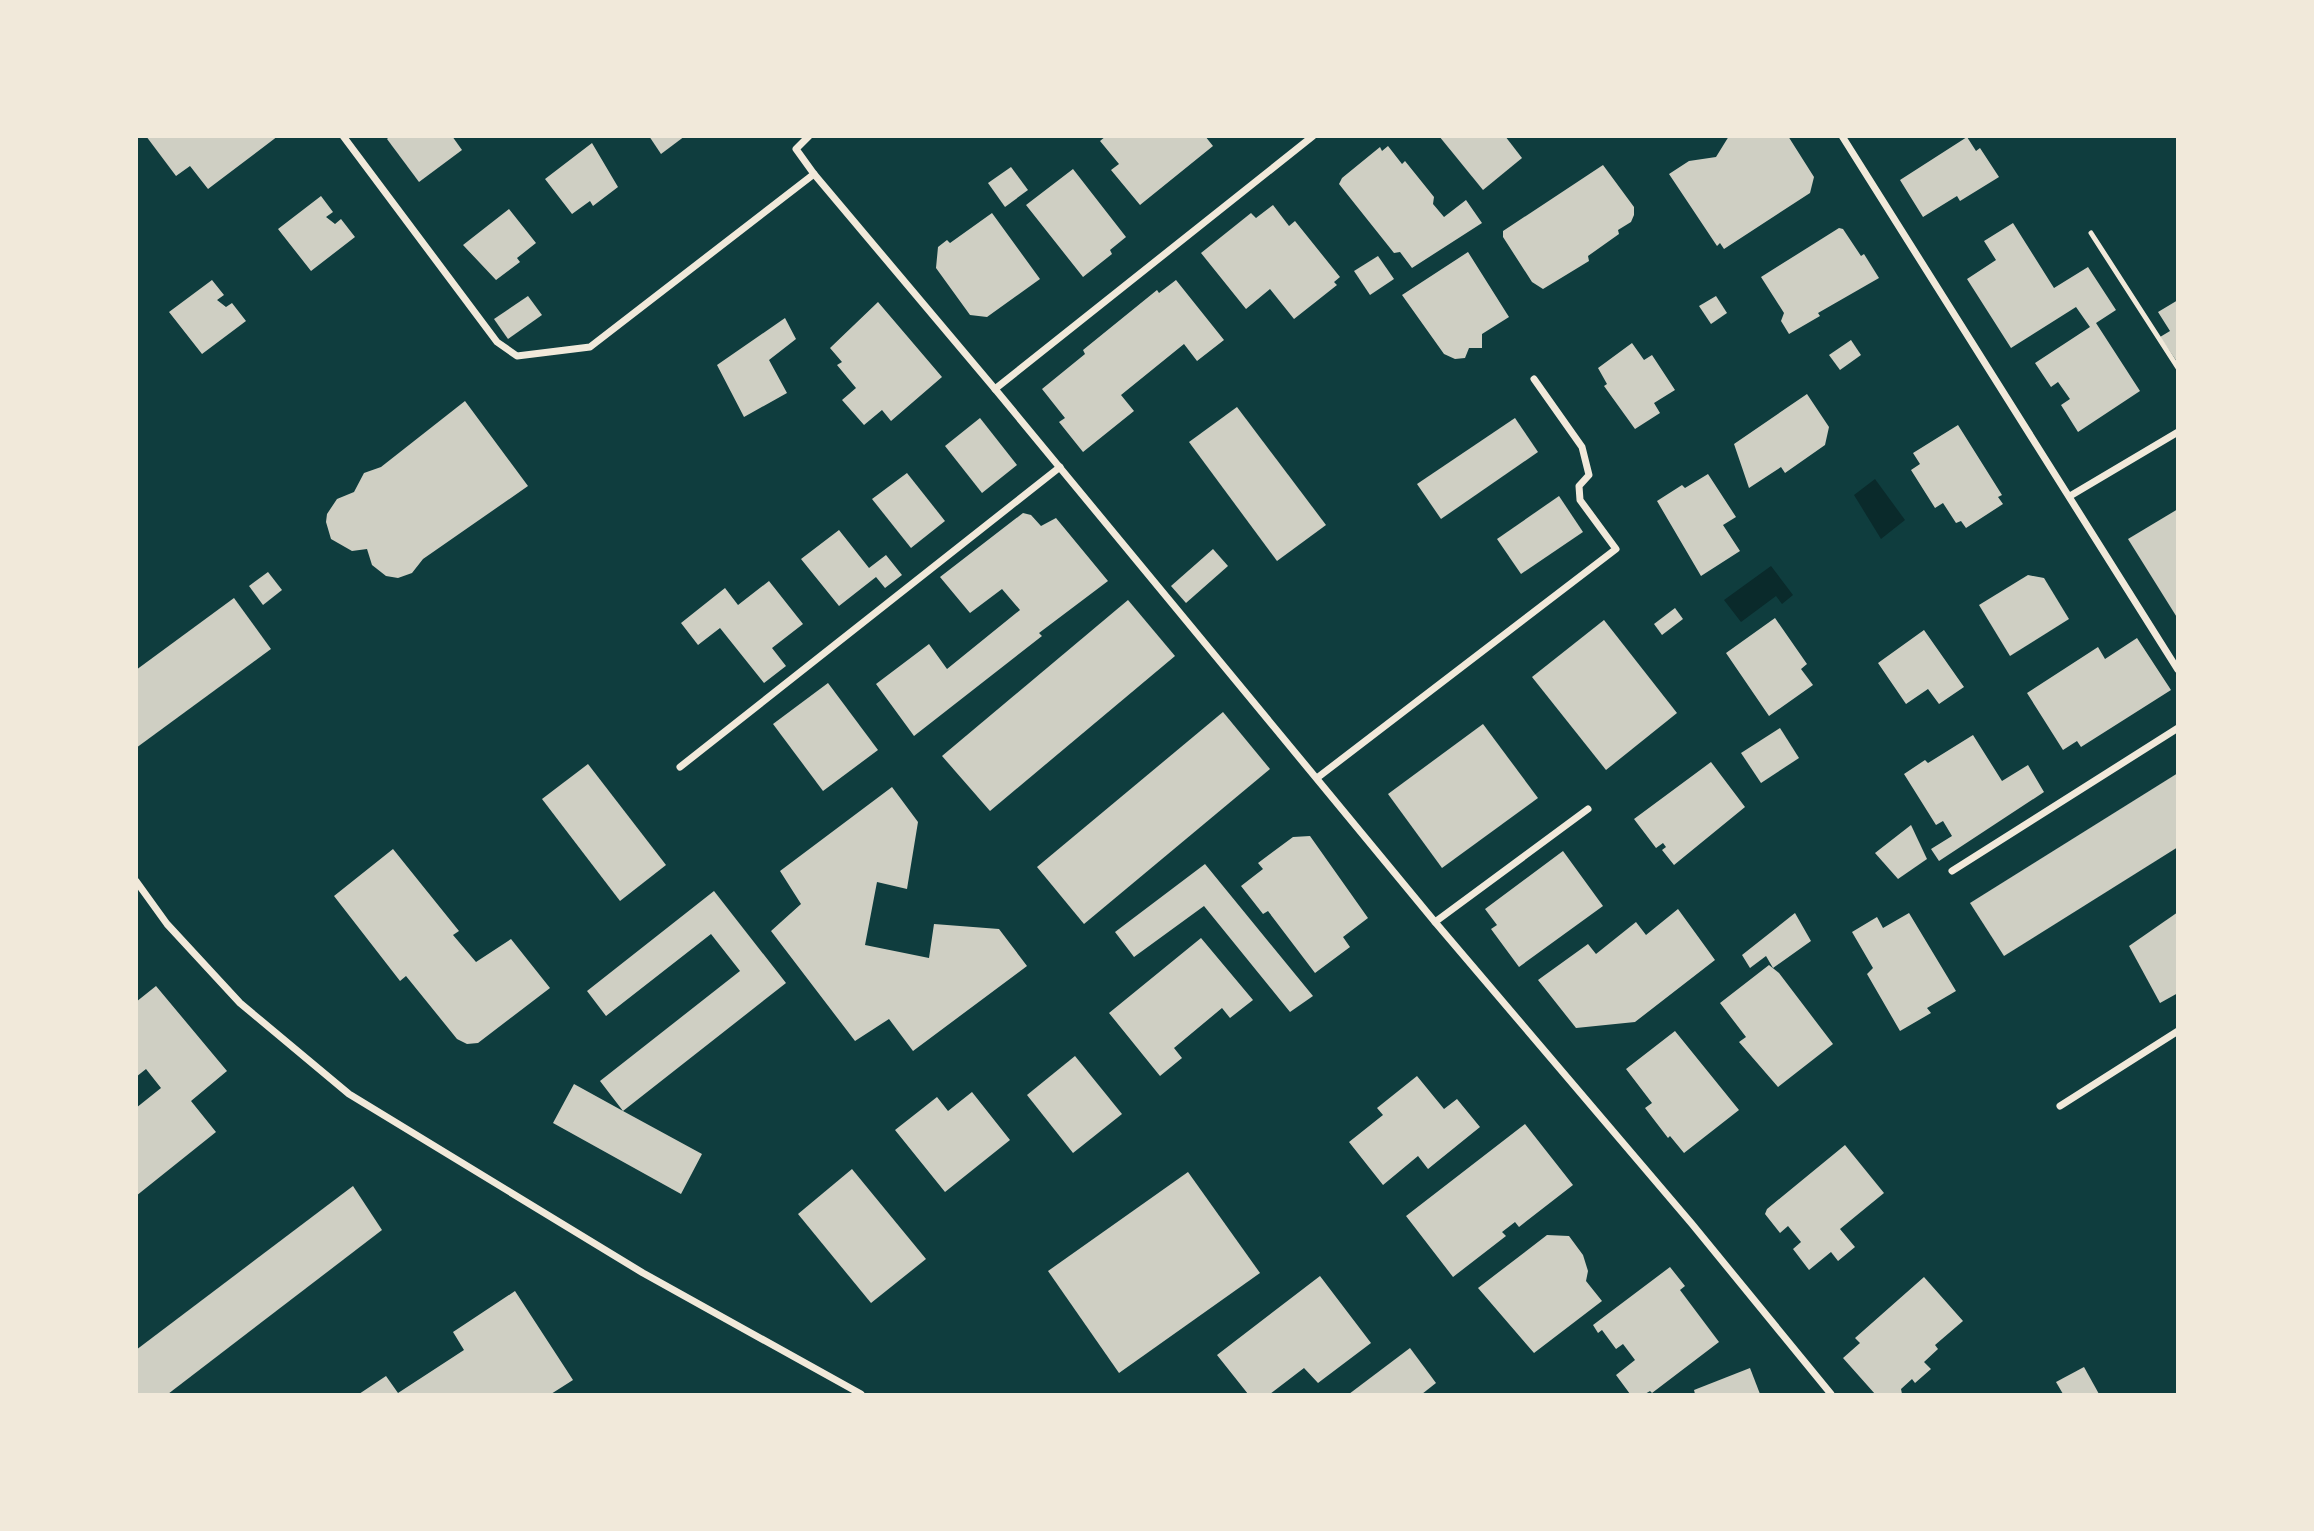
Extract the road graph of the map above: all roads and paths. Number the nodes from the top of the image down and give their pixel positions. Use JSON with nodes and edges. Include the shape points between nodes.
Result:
{"nodes":[{"id":1,"x":343,"y":136,"type":"edge"},
{"id":2,"x":809,"y":136,"type":"edge"},
{"id":3,"x":1313,"y":136,"type":"edge"},
{"id":4,"x":1842,"y":136,"type":"edge"},
{"id":5,"x":814,"y":174,"type":"junction"},
{"id":6,"x":2091,"y":233,"type":"dead end"},
{"id":7,"x":2178,"y":368,"type":"edge"},
{"id":8,"x":1534,"y":379,"type":"dead end"},
{"id":9,"x":995,"y":388,"type":"junction"},
{"id":10,"x":2178,"y":432,"type":"edge"},
{"id":11,"x":1060,"y":467,"type":"junction"},
{"id":12,"x":2070,"y":496,"type":"junction"},
{"id":13,"x":2178,"y":670,"type":"edge"},
{"id":14,"x":2178,"y":728,"type":"edge"},
{"id":15,"x":680,"y":767,"type":"dead end"},
{"id":16,"x":1317,"y":778,"type":"junction"},
{"id":17,"x":1588,"y":809,"type":"dead end"},
{"id":18,"x":1952,"y":871,"type":"dead end"},
{"id":19,"x":136,"y":881,"type":"edge"},
{"id":20,"x":1435,"y":922,"type":"junction"},
{"id":21,"x":2178,"y":1031,"type":"edge"},
{"id":22,"x":2060,"y":1106,"type":"dead end"},
{"id":23,"x":861,"y":1395,"type":"edge"},
{"id":24,"x":1830,"y":1395,"type":"edge"}],
"edges":[{"from":1,"to":5,"type":"street","via":[[497,342],[517,356],[587,349]]},
{"from":2,"to":5,"type":"street","via":[[796,149]]},
{"from":3,"to":9,"type":"street"},
{"from":4,"to":12,"type":"street"},
{"from":5,"to":9,"type":"street"},
{"from":6,"to":7,"type":"lane"},
{"from":8,"to":16,"type":"street","via":[[1582,447],[1589,475],[1579,486],[1580,500],[1616,549]]},
{"from":9,"to":11,"type":"street"},
{"from":10,"to":12,"type":"street"},
{"from":11,"to":15,"type":"street"},
{"from":11,"to":16,"type":"street"},
{"from":12,"to":13,"type":"street"},
{"from":14,"to":18,"type":"street"},
{"from":16,"to":20,"type":"street"},
{"from":17,"to":20,"type":"street"},
{"from":19,"to":23,"type":"street","via":[[199,961],[240,1003],[349,1094],[643,1273]]},
{"from":20,"to":24,"type":"street","via":[[1692,1224]]},
{"from":21,"to":22,"type":"street"}]}
